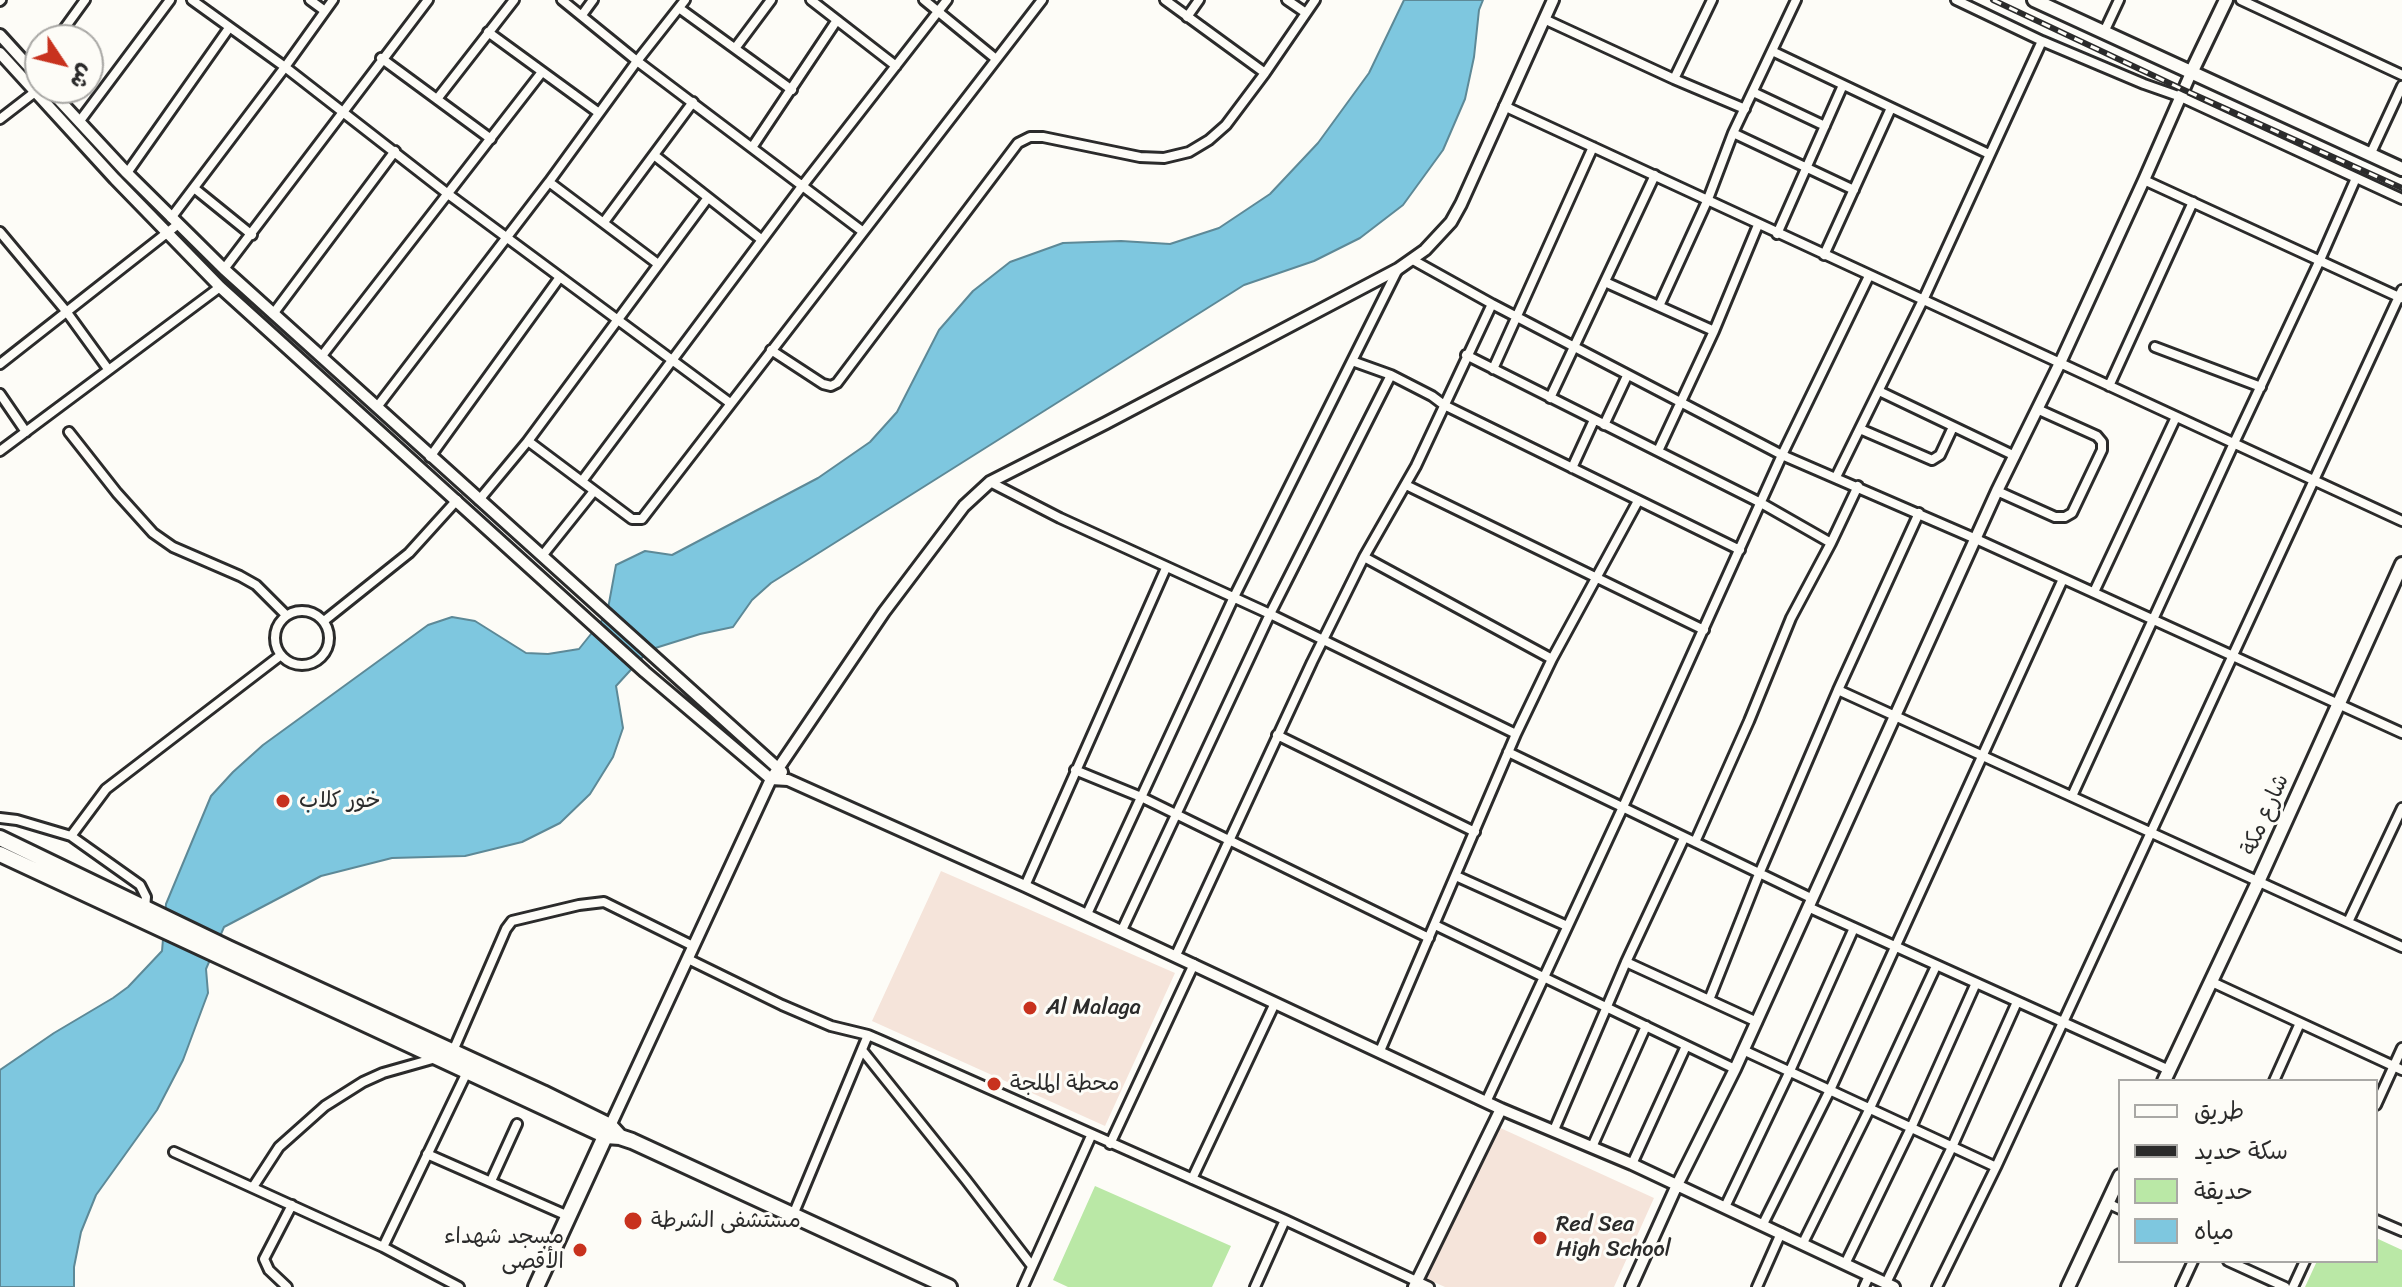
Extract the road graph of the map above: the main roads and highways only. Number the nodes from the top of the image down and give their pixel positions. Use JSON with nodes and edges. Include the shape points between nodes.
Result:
{"nodes":[{"id":1,"x":2034,"y":0,"type":"edge"},
{"id":2,"x":2226,"y":0,"type":"edge"},
{"id":3,"x":2191,"y":73,"type":"junction"},
{"id":4,"x":2402,"y":169,"type":"edge"},
{"id":5,"x":2402,"y":564,"type":"edge"},
{"id":6,"x":0,"y":838,"type":"edge"},
{"id":7,"x":0,"y":854,"type":"edge"},
{"id":8,"x":148,"y":914,"type":"junction"},
{"id":9,"x":353,"y":1012,"type":"junction"},
{"id":10,"x":2167,"y":1076,"type":"edge"},
{"id":11,"x":612,"y":1133,"type":"junction"},
{"id":12,"x":2118,"y":1180,"type":"edge"},
{"id":13,"x":536,"y":1287,"type":"edge"},
{"id":14,"x":949,"y":1287,"type":"edge"},
{"id":15,"x":2068,"y":1287,"type":"edge"}],
"edges":[{"from":1,"to":3,"type":"main road"},
{"from":2,"to":3,"type":"main road"},
{"from":3,"to":4,"type":"main road"},
{"from":5,"to":10,"type":"main road","name":"شارع مكة"},
{"from":6,"to":8,"type":"main road"},
{"from":7,"to":8,"type":"main road"},
{"from":8,"to":9,"type":"main road"},
{"from":9,"to":11,"type":"main road","via":[[436,1058]]},
{"from":9,"to":11,"type":"main road","via":[[453,1051]]},
{"from":11,"to":13,"type":"main road"},
{"from":11,"to":14,"type":"main road"},
{"from":12,"to":15,"type":"main road"}]}
